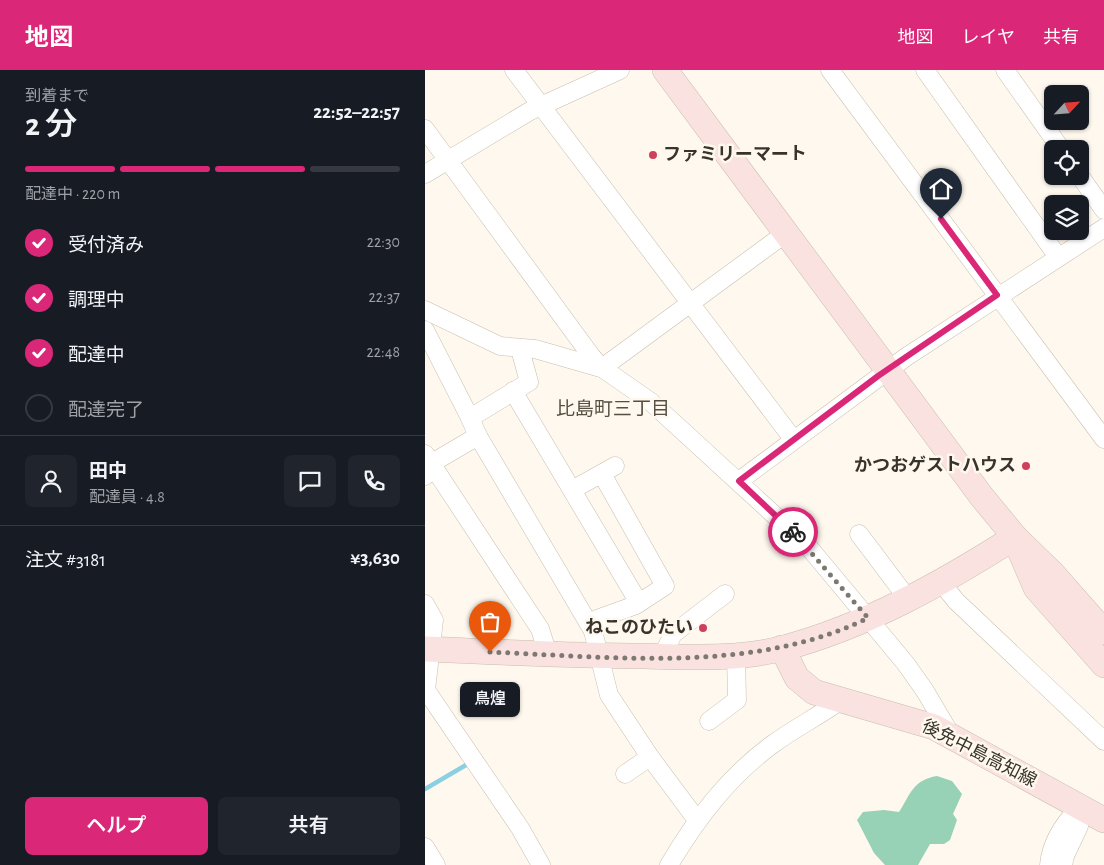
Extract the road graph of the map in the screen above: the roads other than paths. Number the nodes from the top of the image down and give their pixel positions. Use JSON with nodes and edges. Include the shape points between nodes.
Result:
{"nodes":[{"id":1,"x":514,"y":70,"type":"edge"},
{"id":2,"x":621,"y":70,"type":"edge"},
{"id":3,"x":665,"y":70,"type":"edge"},
{"id":4,"x":830,"y":70,"type":"edge"},
{"id":5,"x":925,"y":70,"type":"edge"},
{"id":6,"x":1005,"y":70,"type":"edge"},
{"id":7,"x":541,"y":106,"type":"junction"},
{"id":8,"x":425,"y":129,"type":"edge"},
{"id":9,"x":1055,"y":140,"type":"edge"},
{"id":10,"x":448,"y":160,"type":"junction"},
{"id":11,"x":425,"y":174,"type":"edge"},
{"id":12,"x":1086,"y":185,"type":"edge"},
{"id":13,"x":1104,"y":210,"type":"edge"},
{"id":14,"x":1104,"y":228,"type":"edge"},
{"id":15,"x":786,"y":233,"type":"junction"},
{"id":16,"x":1058,"y":257,"type":"junction"},
{"id":17,"x":997,"y":295,"type":"junction"},
{"id":18,"x":690,"y":302,"type":"junction"},
{"id":19,"x":425,"y":310,"type":"edge"},
{"id":20,"x":425,"y":330,"type":"edge"},
{"id":21,"x":520,"y":349,"type":"junction"},
{"id":22,"x":602,"y":368,"type":"junction"},
{"id":23,"x":887,"y":370,"type":"junction"},
{"id":24,"x":513,"y":391,"type":"junction"},
{"id":25,"x":470,"y":418,"type":"junction"},
{"id":26,"x":478,"y":436,"type":"junction"},
{"id":27,"x":793,"y":439,"type":"junction"},
{"id":28,"x":1104,"y":440,"type":"edge"},
{"id":29,"x":427,"y":466,"type":"edge"},
{"id":30,"x":739,"y":481,"type":"junction"},
{"id":31,"x":572,"y":490,"type":"junction"},
{"id":32,"x":859,"y":534,"type":"dead end"},
{"id":33,"x":1015,"y":537,"type":"junction"},
{"id":34,"x":940,"y":581,"type":"junction"},
{"id":35,"x":725,"y":594,"type":"dead end"},
{"id":36,"x":908,"y":599,"type":"junction"},
{"id":37,"x":639,"y":603,"type":"junction"},
{"id":38,"x":425,"y":604,"type":"edge"},
{"id":39,"x":868,"y":618,"type":"junction"},
{"id":40,"x":1100,"y":620,"type":"edge"},
{"id":41,"x":593,"y":631,"type":"junction"},
{"id":42,"x":782,"y":648,"type":"junction"},
{"id":43,"x":428,"y":649,"type":"edge"},
{"id":44,"x":548,"y":654,"type":"junction"},
{"id":45,"x":736,"y":654,"type":"junction"},
{"id":46,"x":598,"y":656,"type":"junction"},
{"id":47,"x":662,"y":657,"type":"junction"},
{"id":48,"x":1104,"y":665,"type":"edge"},
{"id":49,"x":841,"y":700,"type":"junction"},
{"id":50,"x":709,"y":721,"type":"dead end"},
{"id":51,"x":951,"y":735,"type":"junction"},
{"id":52,"x":1104,"y":741,"type":"edge"},
{"id":53,"x":650,"y":757,"type":"junction"},
{"id":54,"x":625,"y":774,"type":"dead end"},
{"id":55,"x":1097,"y":815,"type":"edge"},
{"id":56,"x":697,"y":820,"type":"junction"},
{"id":57,"x":425,"y":847,"type":"edge"},
{"id":58,"x":436,"y":865,"type":"edge"},
{"id":59,"x":541,"y":865,"type":"edge"},
{"id":60,"x":669,"y":865,"type":"edge"},
{"id":61,"x":1049,"y":865,"type":"edge"},
{"id":62,"x":1063,"y":865,"type":"edge"}],
"edges":[{"from":1,"to":7,"type":"street"},
{"from":2,"to":7,"type":"street"},
{"from":3,"to":15,"type":"main road"},
{"from":4,"to":17,"type":"street"},
{"from":5,"to":16,"type":"street"},
{"from":6,"to":9,"type":"street"},
{"from":7,"to":10,"type":"street"},
{"from":7,"to":18,"type":"street"},
{"from":8,"to":10,"type":"street"},
{"from":10,"to":11,"type":"street"},
{"from":10,"to":22,"type":"street"},
{"from":12,"to":13,"type":"street"},
{"from":14,"to":16,"type":"street"},
{"from":15,"to":18,"type":"street"},
{"from":15,"to":23,"type":"main road"},
{"from":16,"to":17,"type":"street"},
{"from":17,"to":23,"type":"street"},
{"from":17,"to":28,"type":"street"},
{"from":18,"to":22,"type":"street"},
{"from":18,"to":27,"type":"street"},
{"from":19,"to":21,"type":"street","via":[[500,346]]},
{"from":20,"to":25,"type":"street"},
{"from":21,"to":22,"type":"street","via":[[535,349]]},
{"from":21,"to":24,"type":"street","via":[[529,382]]},
{"from":22,"to":30,"type":"street","via":[[651,402]]},
{"from":23,"to":27,"type":"street"},
{"from":23,"to":33,"type":"main road"},
{"from":24,"to":25,"type":"street"},
{"from":24,"to":31,"type":"street"},
{"from":25,"to":26,"type":"street"},
{"from":26,"to":29,"type":"street"},
{"from":26,"to":41,"type":"street"},
{"from":27,"to":30,"type":"street"},
{"from":29,"to":44,"type":"street","via":[[540,629]]},
{"from":30,"to":39,"type":"street","via":[[807,545]]},
{"from":31,"to":37,"type":"street"},
{"from":31,"to":37,"type":"street","via":[[608,470],[665,586]]},
{"from":32,"to":36,"type":"street"},
{"from":33,"to":34,"type":"main road"},
{"from":33,"to":40,"type":"main road"},
{"from":33,"to":48,"type":"main road","via":[[1035,588]]},
{"from":34,"to":36,"type":"main road"},
{"from":34,"to":52,"type":"street","via":[[956,601]]},
{"from":35,"to":47,"type":"street","via":[[673,634]]},
{"from":36,"to":39,"type":"main road"},
{"from":37,"to":41,"type":"street","via":[[597,619]]},
{"from":38,"to":43,"type":"street","via":[[434,620]]},
{"from":39,"to":42,"type":"main road"},
{"from":39,"to":51,"type":"street","via":[[925,691]]},
{"from":41,"to":46,"type":"street"},
{"from":42,"to":45,"type":"main road"},
{"from":42,"to":49,"type":"main road","name":"後免中島高知線","via":[[799,680],[814,692]]},
{"from":43,"to":44,"type":"main road"},
{"from":43,"to":59,"type":"street","via":[[426,690],[520,828]]},
{"from":44,"to":46,"type":"main road"},
{"from":45,"to":47,"type":"main road"},
{"from":45,"to":50,"type":"street","via":[[737,700]]},
{"from":46,"to":47,"type":"main road"},
{"from":46,"to":53,"type":"street","via":[[609,695]]},
{"from":49,"to":51,"type":"main road","name":"後免中島高知線"},
{"from":49,"to":56,"type":"street","via":[[753,760],[721,790]]},
{"from":51,"to":55,"type":"main road","name":"後免中島高知線"},
{"from":53,"to":54,"type":"street"},
{"from":53,"to":56,"type":"street"},
{"from":55,"to":61,"type":"street","via":[[1065,822],[1050,853]]},
{"from":55,"to":62,"type":"street","via":[[1079,826]]},
{"from":56,"to":60,"type":"street"},
{"from":57,"to":58,"type":"street"}]}
